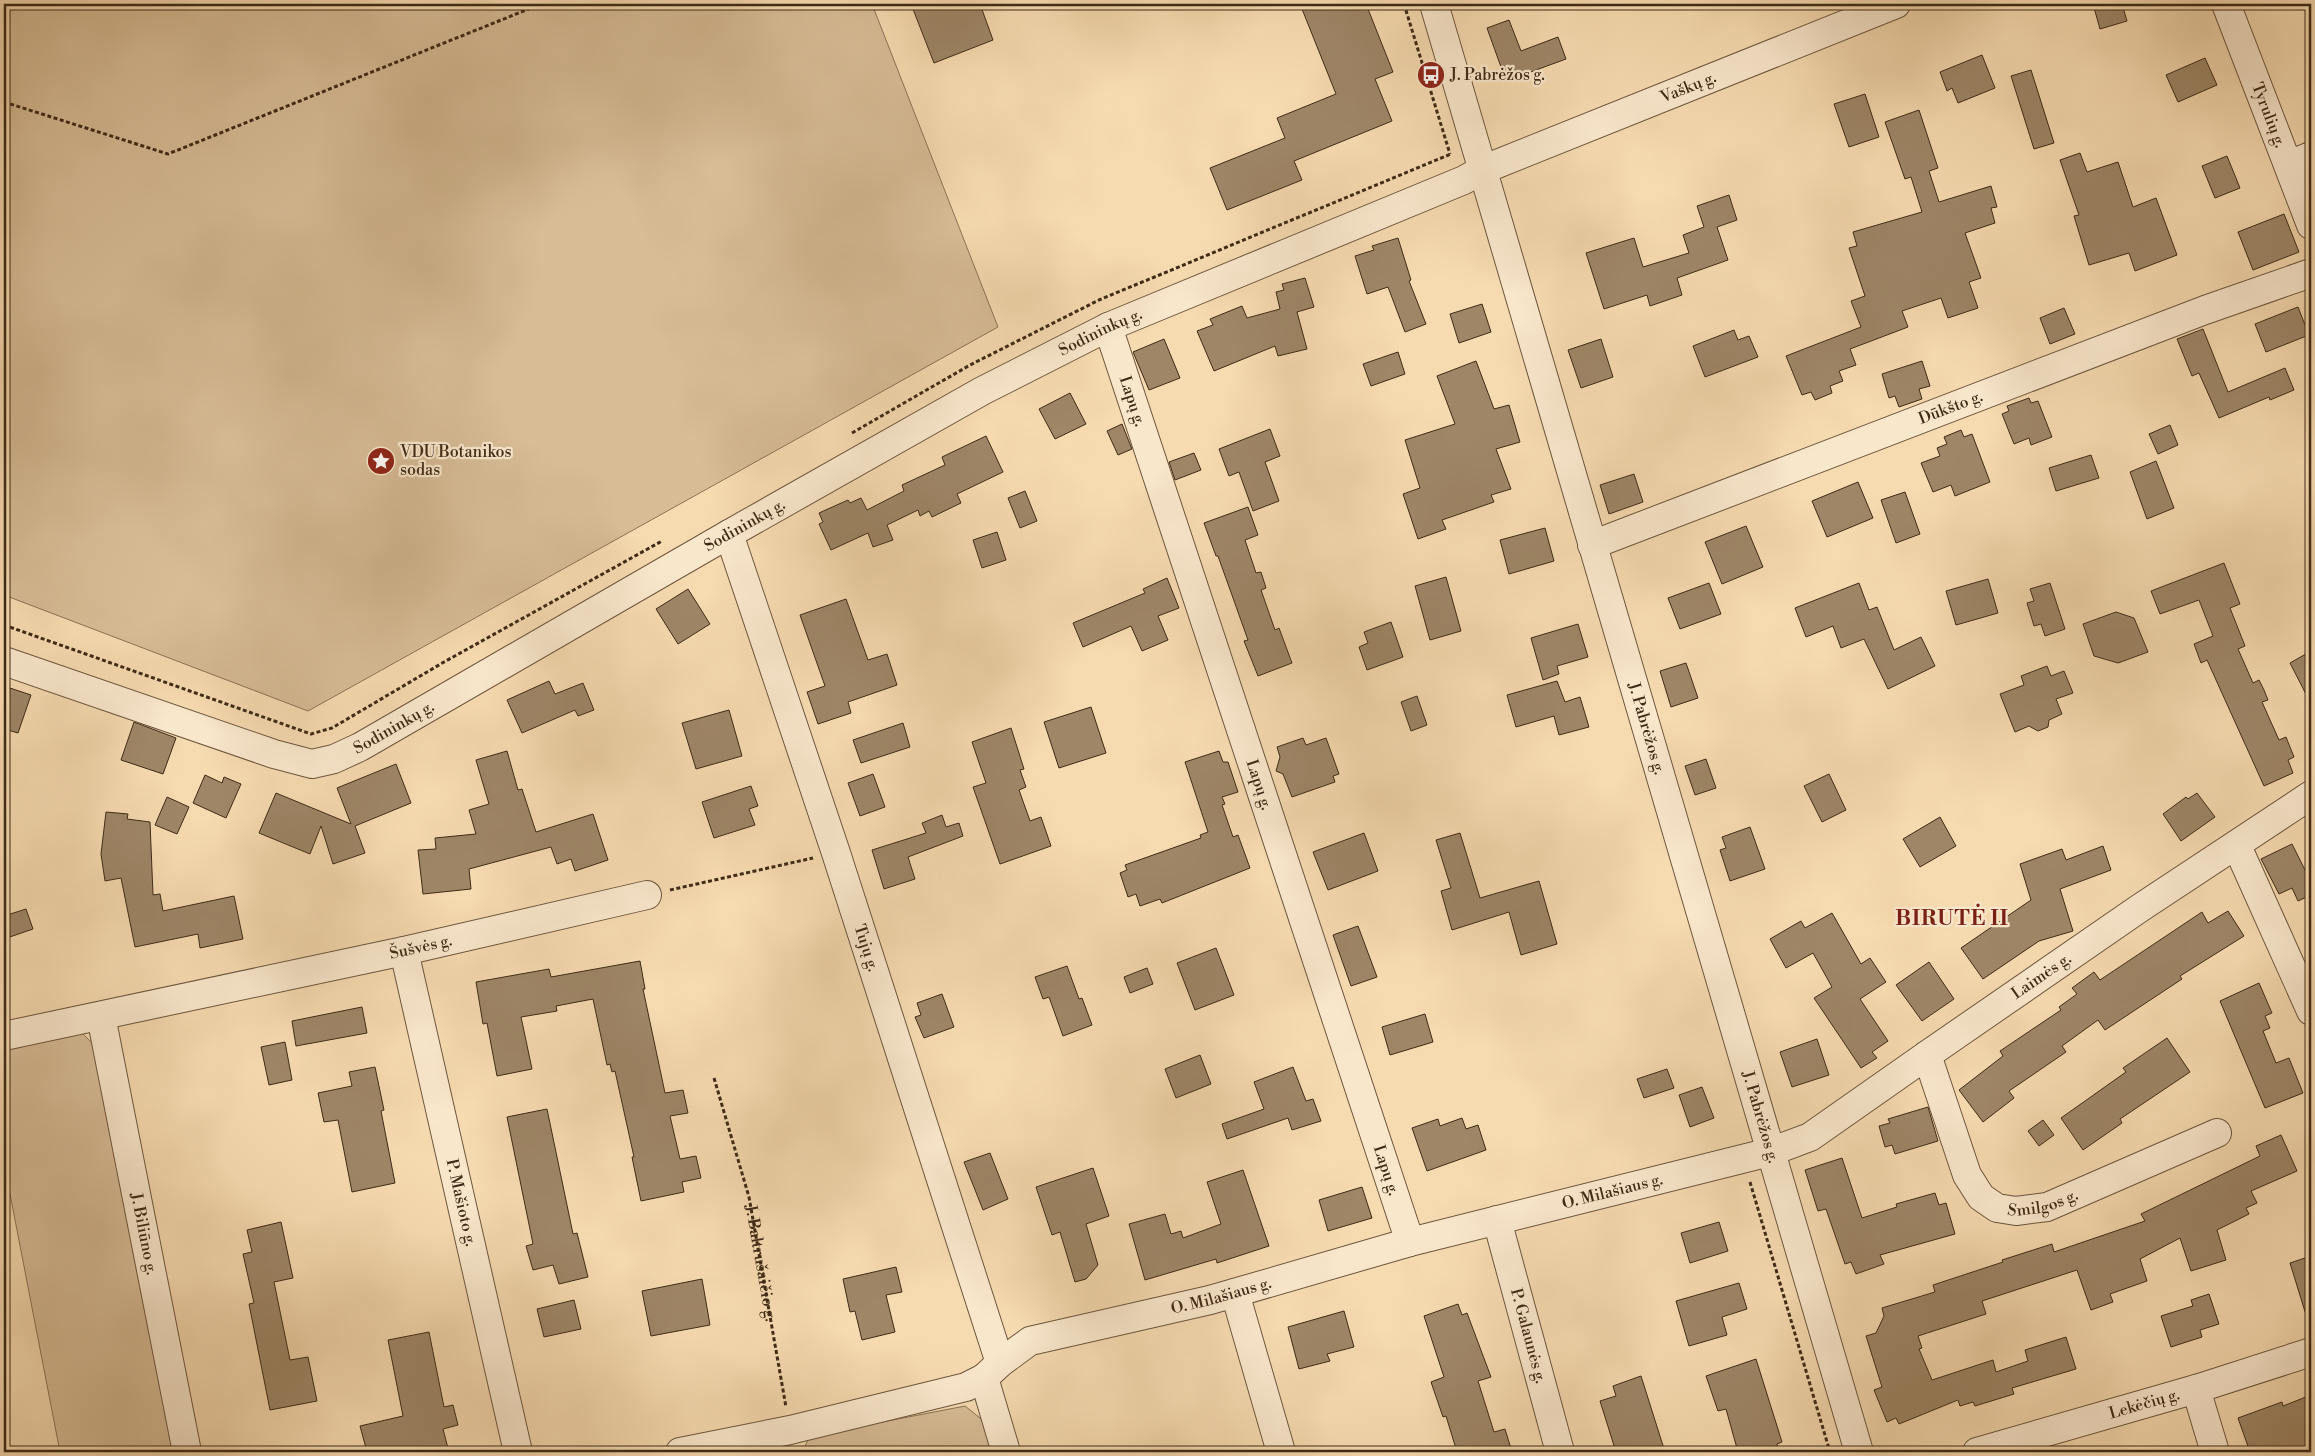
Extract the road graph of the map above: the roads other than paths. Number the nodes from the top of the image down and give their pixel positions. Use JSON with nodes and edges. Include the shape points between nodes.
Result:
{"nodes":[{"id":1,"x":1434,"y":4,"type":"edge"},
{"id":2,"x":1896,"y":4,"type":"edge"},
{"id":3,"x":2226,"y":4,"type":"edge"},
{"id":4,"x":2300,"y":160,"type":"edge"},
{"id":5,"x":1473,"y":175,"type":"junction"},
{"id":6,"x":2311,"y":225,"type":"edge"},
{"id":7,"x":2311,"y":273,"type":"edge"},
{"id":8,"x":1108,"y":327,"type":"junction"},
{"id":9,"x":729,"y":534,"type":"junction"},
{"id":10,"x":1592,"y":545,"type":"junction"},
{"id":11,"x":4,"y":661,"type":"edge"},
{"id":12,"x":2311,"y":795,"type":"edge"},
{"id":13,"x":2237,"y":846,"type":"junction"},
{"id":14,"x":647,"y":895,"type":"road end"},
{"id":15,"x":404,"y":951,"type":"junction"},
{"id":16,"x":2311,"y":1011,"type":"edge"},
{"id":17,"x":101,"y":1016,"type":"junction"},
{"id":18,"x":4,"y":1036,"type":"edge"},
{"id":19,"x":1927,"y":1054,"type":"junction"},
{"id":20,"x":2217,"y":1133,"type":"dead end"},
{"id":21,"x":1770,"y":1152,"type":"junction"},
{"id":22,"x":1497,"y":1220,"type":"junction"},
{"id":23,"x":1410,"y":1242,"type":"junction"},
{"id":24,"x":1235,"y":1293,"type":"junction"},
{"id":25,"x":2311,"y":1352,"type":"edge"},
{"id":26,"x":992,"y":1370,"type":"junction"},
{"id":27,"x":2196,"y":1389,"type":"junction"},
{"id":28,"x":792,"y":1441,"type":"edge"},
{"id":29,"x":187,"y":1452,"type":"edge"},
{"id":30,"x":518,"y":1452,"type":"edge"},
{"id":31,"x":680,"y":1452,"type":"edge"},
{"id":32,"x":1006,"y":1452,"type":"edge"},
{"id":33,"x":1281,"y":1452,"type":"edge"},
{"id":34,"x":1560,"y":1452,"type":"edge"},
{"id":35,"x":1859,"y":1452,"type":"edge"},
{"id":36,"x":1977,"y":1452,"type":"edge"},
{"id":37,"x":2215,"y":1452,"type":"edge"}],
"edges":[{"from":1,"to":5,"type":"street","name":"J. Pabrėžos g."},
{"from":2,"to":5,"type":"street","name":"Vaškų g."},
{"from":3,"to":4,"type":"street","name":"Tyrulių g."},
{"from":4,"to":6,"type":"street","name":"Tyrulių g."},
{"from":5,"to":8,"type":"street","name":"Sodininkų g."},
{"from":5,"to":10,"type":"street","name":"J. Pabrėžos g."},
{"from":7,"to":10,"type":"street","name":"Dūkšto g.","via":[[2206,310]]},
{"from":8,"to":9,"type":"street","name":"Sodininkų g.","via":[[982,391]]},
{"from":8,"to":23,"type":"street","name":"Lapų g."},
{"from":9,"to":11,"type":"street","name":"Sodininkų g.","via":[[360,747],[334,759],[312,764],[274,754]]},
{"from":9,"to":26,"type":"street","name":"Tujų g.","via":[[836,853]]},
{"from":10,"to":21,"type":"street","name":"J. Pabrėžos g."},
{"from":12,"to":13,"type":"street","name":"Laimės g."},
{"from":13,"to":16,"type":"street"},
{"from":13,"to":19,"type":"street","name":"Laimės g.","via":[[2140,908]]},
{"from":14,"to":15,"type":"street","name":"Šušvės g."},
{"from":15,"to":17,"type":"street","name":"Šušvės g."},
{"from":15,"to":30,"type":"street","name":"P. Mašioto g."},
{"from":17,"to":18,"type":"street","name":"Šušvės g."},
{"from":17,"to":29,"type":"street","name":"J. Biliūno g."},
{"from":19,"to":20,"type":"street","name":"Smilgos g.","via":[[1967,1175],[1981,1197],[1997,1208],[2016,1211],[2047,1207]]},
{"from":19,"to":21,"type":"street","name":"Laimės g.","via":[[1810,1138]]},
{"from":21,"to":22,"type":"street","name":"O. Milašiaus g."},
{"from":21,"to":35,"type":"street","name":"J. Pabrėžos g."},
{"from":22,"to":23,"type":"street","name":"O. Milašiaus g."},
{"from":22,"to":34,"type":"street","name":"P. Galaunės g."},
{"from":23,"to":24,"type":"street","name":"O. Milašiaus g."},
{"from":24,"to":26,"type":"street","name":"O. Milašiaus g.","via":[[1030,1340]]},
{"from":24,"to":33,"type":"street"},
{"from":25,"to":27,"type":"street","name":"Lekėčių g."},
{"from":26,"to":28,"type":"street","name":"O. Milašiaus g.","via":[[966,1387]]},
{"from":26,"to":32,"type":"street","name":"Tujų g."},
{"from":27,"to":36,"type":"street","name":"Lekėčių g."},
{"from":27,"to":37,"type":"street"},
{"from":28,"to":31,"type":"street","name":"O. Milašiaus g."}]}
